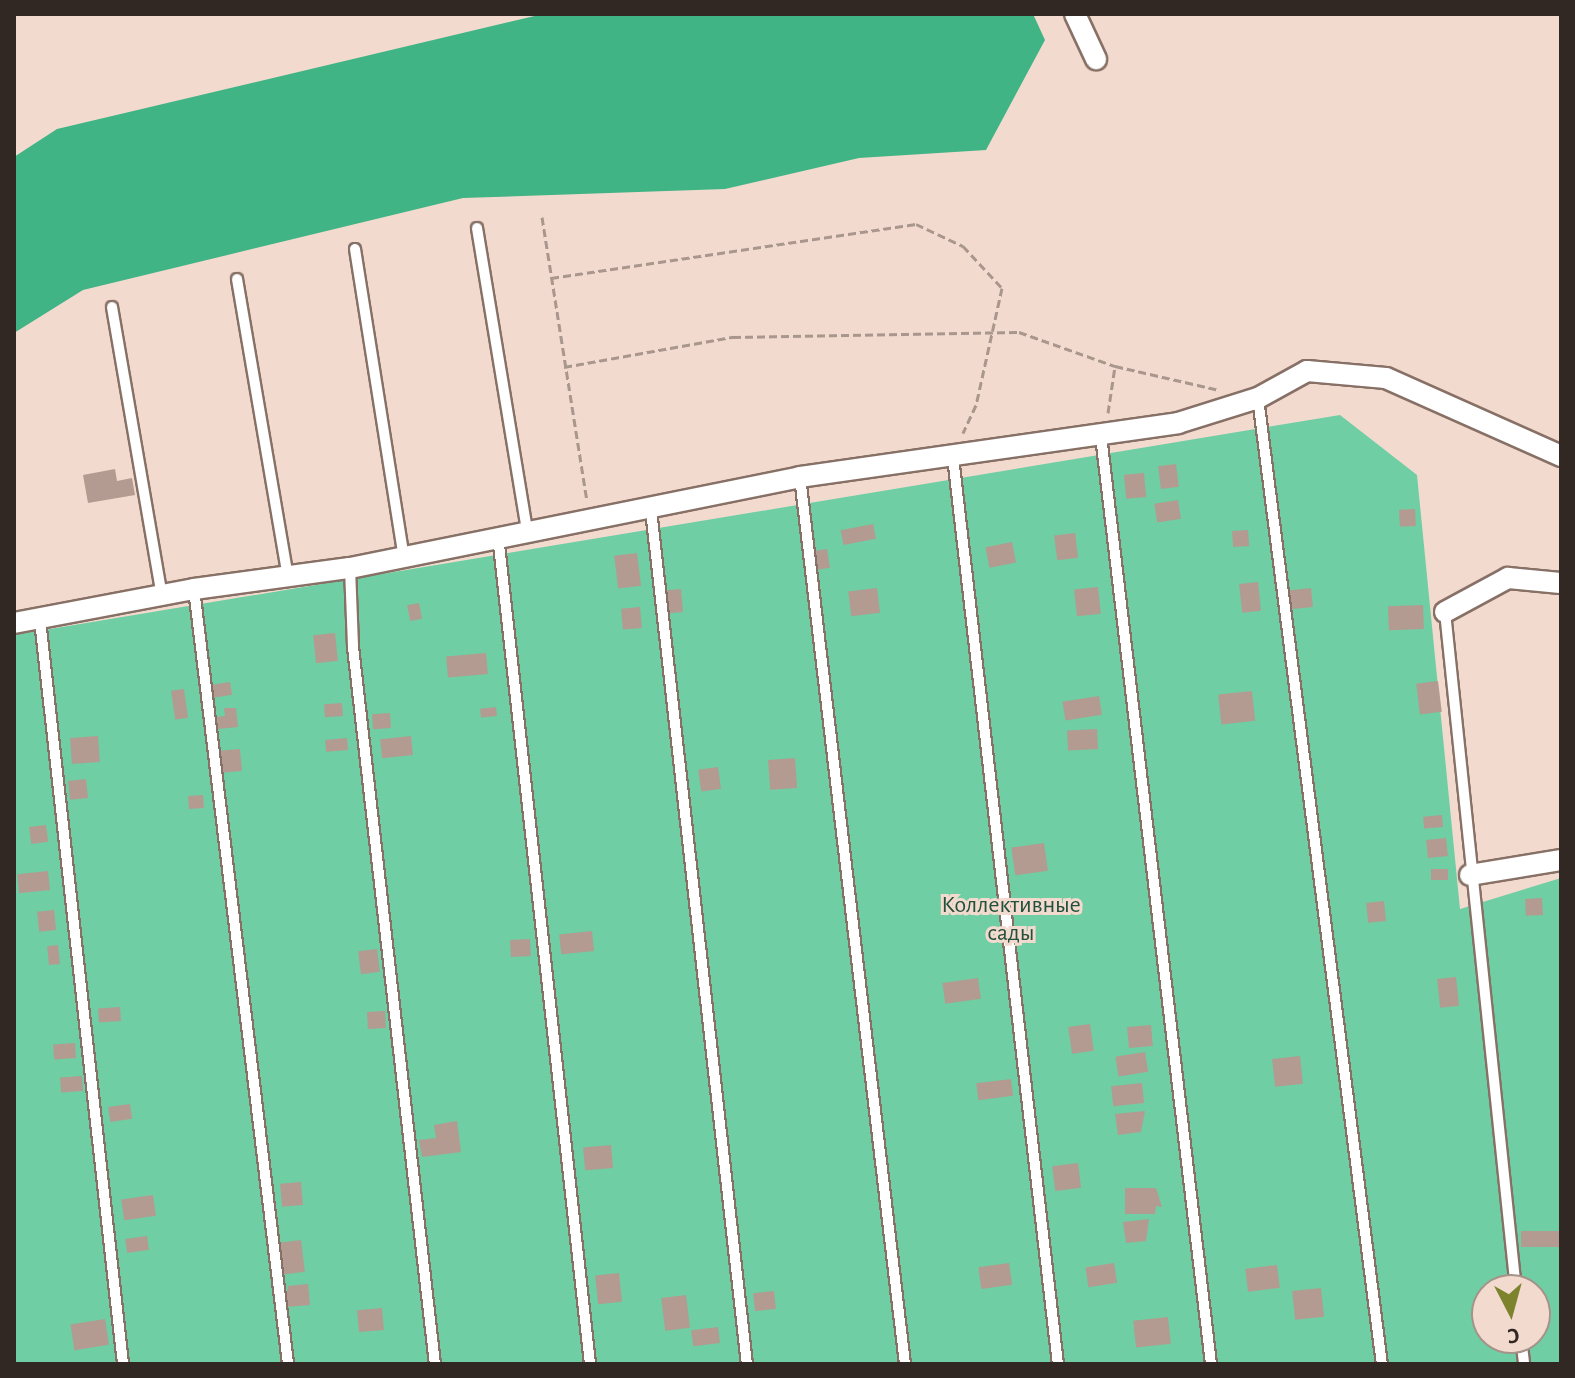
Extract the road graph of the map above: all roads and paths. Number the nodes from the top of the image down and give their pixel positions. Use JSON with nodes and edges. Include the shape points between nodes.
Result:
{"nodes":[{"id":1,"x":1075,"y":14,"type":"edge"},
{"id":2,"x":1096,"y":59,"type":"dead end"},
{"id":3,"x":542,"y":217,"type":"dead end"},
{"id":4,"x":477,"y":228,"type":"dead end"},
{"id":5,"x":355,"y":249,"type":"dead end"},
{"id":6,"x":551,"y":278,"type":"junction"},
{"id":7,"x":237,"y":279,"type":"dead end"},
{"id":8,"x":112,"y":307,"type":"dead end"},
{"id":9,"x":992,"y":333,"type":"junction"},
{"id":10,"x":1115,"y":366,"type":"junction"},
{"id":11,"x":564,"y":367,"type":"junction"},
{"id":12,"x":1258,"y":398,"type":"junction"},
{"id":13,"x":1101,"y":436,"type":"junction"},
{"id":14,"x":1561,"y":456,"type":"edge"},
{"id":15,"x":953,"y":457,"type":"junction"},
{"id":16,"x":800,"y":477,"type":"junction"},
{"id":17,"x":651,"y":510,"type":"junction"},
{"id":18,"x":590,"y":520,"type":"junction"},
{"id":19,"x":527,"y":531,"type":"junction"},
{"id":20,"x":498,"y":536,"type":"junction"},
{"id":21,"x":404,"y":557,"type":"junction"},
{"id":22,"x":350,"y":568,"type":"junction"},
{"id":23,"x":288,"y":577,"type":"junction"},
{"id":24,"x":1561,"y":583,"type":"edge"},
{"id":25,"x":194,"y":589,"type":"junction"},
{"id":26,"x":162,"y":595,"type":"junction"},
{"id":27,"x":1445,"y":612,"type":"joint"},
{"id":28,"x":40,"y":620,"type":"junction"},
{"id":29,"x":14,"y":623,"type":"edge"},
{"id":30,"x":1561,"y":860,"type":"edge"},
{"id":31,"x":1470,"y":875,"type":"junction"},
{"id":32,"x":1514,"y":1274,"type":"edge"},
{"id":33,"x":123,"y":1364,"type":"edge"},
{"id":34,"x":288,"y":1364,"type":"edge"},
{"id":35,"x":435,"y":1364,"type":"edge"},
{"id":36,"x":590,"y":1364,"type":"edge"},
{"id":37,"x":747,"y":1364,"type":"edge"},
{"id":38,"x":905,"y":1364,"type":"edge"},
{"id":39,"x":1058,"y":1364,"type":"edge"},
{"id":40,"x":1211,"y":1364,"type":"edge"},
{"id":41,"x":1382,"y":1364,"type":"edge"}],
"edges":[{"from":1,"to":2,"type":"street"},
{"from":3,"to":6,"type":"path"},
{"from":4,"to":19,"type":"lane"},
{"from":5,"to":21,"type":"lane"},
{"from":6,"to":9,"type":"path","via":[[916,224],[963,246],[1002,288]]},
{"from":6,"to":11,"type":"path"},
{"from":7,"to":23,"type":"lane"},
{"from":8,"to":26,"type":"lane"},
{"from":9,"to":10,"type":"path","via":[[1019,332]]},
{"from":9,"to":11,"type":"path","via":[[733,337]]},
{"from":9,"to":15,"type":"path","via":[[976,405]]},
{"from":10,"to":12,"type":"path"},
{"from":10,"to":13,"type":"path","via":[[1115,391]]},
{"from":11,"to":18,"type":"path"},
{"from":12,"to":13,"type":"street","via":[[1178,423]]},
{"from":12,"to":14,"type":"street","via":[[1307,371],[1386,378]]},
{"from":12,"to":41,"type":"lane"},
{"from":13,"to":15,"type":"street"},
{"from":13,"to":40,"type":"lane"},
{"from":15,"to":16,"type":"street"},
{"from":15,"to":39,"type":"lane"},
{"from":16,"to":17,"type":"street"},
{"from":16,"to":38,"type":"lane"},
{"from":17,"to":18,"type":"street"},
{"from":17,"to":37,"type":"lane"},
{"from":18,"to":19,"type":"street"},
{"from":19,"to":20,"type":"street"},
{"from":20,"to":21,"type":"street"},
{"from":20,"to":36,"type":"lane"},
{"from":21,"to":22,"type":"street"},
{"from":22,"to":23,"type":"street"},
{"from":22,"to":35,"type":"lane","via":[[358,694]]},
{"from":23,"to":25,"type":"street"},
{"from":24,"to":27,"type":"street","via":[[1508,578]]},
{"from":25,"to":26,"type":"street"},
{"from":25,"to":34,"type":"lane"},
{"from":26,"to":28,"type":"street"},
{"from":27,"to":31,"type":"lane"},
{"from":28,"to":29,"type":"street"},
{"from":28,"to":33,"type":"lane"},
{"from":30,"to":31,"type":"street"},
{"from":31,"to":32,"type":"lane"}]}
